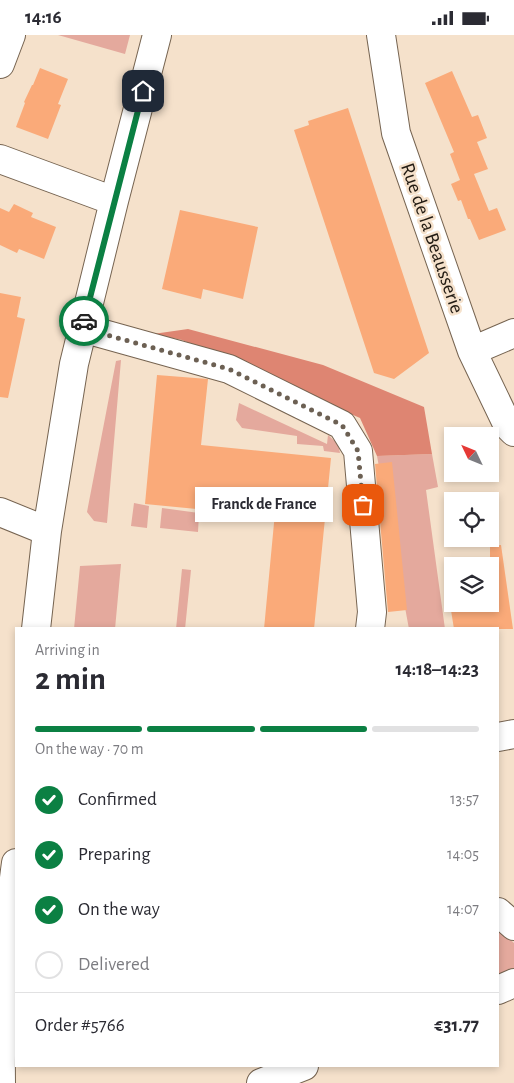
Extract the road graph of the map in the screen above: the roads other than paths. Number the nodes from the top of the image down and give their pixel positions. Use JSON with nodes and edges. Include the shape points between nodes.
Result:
{"nodes":[{"id":1,"x":11,"y":35,"type":"edge"},
{"id":2,"x":157,"y":35,"type":"edge"},
{"id":3,"x":381,"y":35,"type":"edge"},
{"id":4,"x":0,"y":64,"type":"edge"},
{"id":5,"x":0,"y":159,"type":"edge"},
{"id":6,"x":114,"y":201,"type":"junction"},
{"id":7,"x":82,"y":328,"type":"junction"},
{"id":8,"x":514,"y":333,"type":"edge"},
{"id":9,"x":472,"y":351,"type":"junction"},
{"id":10,"x":514,"y":432,"type":"edge"},
{"id":11,"x":0,"y":512,"type":"edge"},
{"id":12,"x":47,"y":531,"type":"junction"},
{"id":13,"x":36,"y":627,"type":"edge"},
{"id":14,"x":370,"y":627,"type":"edge"},
{"id":15,"x":514,"y":734,"type":"edge"},
{"id":16,"x":499,"y":737,"type":"edge"},
{"id":17,"x":15,"y":870,"type":"edge"},
{"id":18,"x":499,"y":913,"type":"edge"},
{"id":19,"x":514,"y":925,"type":"edge"},
{"id":20,"x":514,"y":983,"type":"edge"},
{"id":21,"x":499,"y":990,"type":"edge"},
{"id":22,"x":0,"y":1043,"type":"edge"},
{"id":23,"x":301,"y":1067,"type":"edge"},
{"id":24,"x":1,"y":1083,"type":"edge"},
{"id":25,"x":261,"y":1083,"type":"edge"}],
"edges":[{"from":1,"to":4,"type":"street"},
{"from":2,"to":6,"type":"street"},
{"from":3,"to":9,"type":"street","name":"Rue de la Beausserie","via":[[396,133]]},
{"from":5,"to":6,"type":"street"},
{"from":6,"to":7,"type":"street"},
{"from":7,"to":12,"type":"street"},
{"from":7,"to":14,"type":"street","via":[[229,369],[342,425],[358,451],[372,612]]},
{"from":8,"to":9,"type":"street"},
{"from":9,"to":10,"type":"street","name":"Rue de la Beausserie","via":[[508,426]]},
{"from":11,"to":12,"type":"street"},
{"from":12,"to":13,"type":"street"},
{"from":15,"to":16,"type":"street"},
{"from":17,"to":22,"type":"street"},
{"from":18,"to":19,"type":"street"},
{"from":20,"to":21,"type":"street"},
{"from":22,"to":24,"type":"street"},
{"from":23,"to":25,"type":"street"}]}
